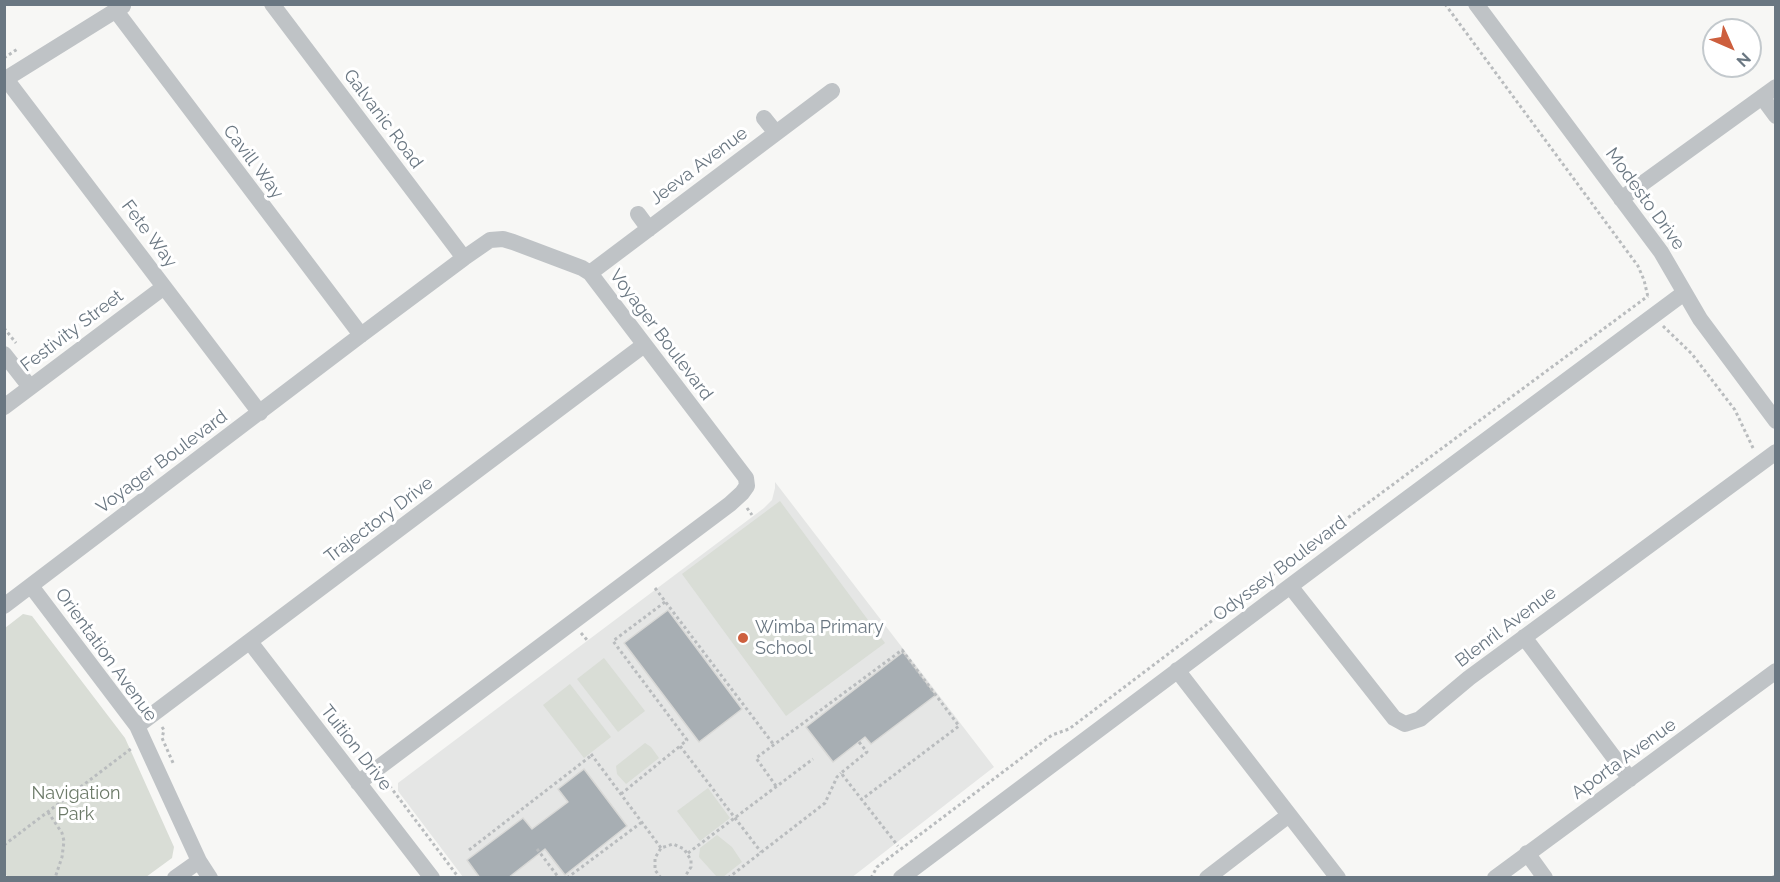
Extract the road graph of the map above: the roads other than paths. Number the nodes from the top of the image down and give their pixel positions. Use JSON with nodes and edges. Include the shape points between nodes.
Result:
{"nodes":[{"id":1,"x":272,"y":4,"type":"edge"},
{"id":2,"x":1476,"y":4,"type":"edge"},
{"id":3,"x":121,"y":8,"type":"edge"},
{"id":4,"x":5,"y":79,"type":"edge"},
{"id":5,"x":832,"y":91,"type":"dead end"},
{"id":6,"x":1769,"y":92,"type":"edge"},
{"id":7,"x":1776,"y":116,"type":"edge"},
{"id":8,"x":765,"y":118,"type":"dead end"},
{"id":9,"x":776,"y":133,"type":"junction"},
{"id":10,"x":1621,"y":199,"type":"junction"},
{"id":11,"x":638,"y":214,"type":"dead end"},
{"id":12,"x":649,"y":229,"type":"junction"},
{"id":13,"x":464,"y":258,"type":"junction"},
{"id":14,"x":590,"y":273,"type":"junction"},
{"id":15,"x":164,"y":287,"type":"junction"},
{"id":16,"x":1684,"y":293,"type":"junction"},
{"id":17,"x":361,"y":335,"type":"junction"},
{"id":18,"x":644,"y":345,"type":"junction"},
{"id":19,"x":4,"y":354,"type":"edge"},
{"id":20,"x":30,"y":387,"type":"junction"},
{"id":21,"x":4,"y":406,"type":"edge"},
{"id":22,"x":260,"y":413,"type":"junction"},
{"id":23,"x":1776,"y":421,"type":"edge"},
{"id":24,"x":1776,"y":452,"type":"edge"},
{"id":25,"x":31,"y":586,"type":"junction"},
{"id":26,"x":1290,"y":586,"type":"junction"},
{"id":27,"x":4,"y":606,"type":"edge"},
{"id":28,"x":1524,"y":637,"type":"junction"},
{"id":29,"x":250,"y":642,"type":"junction"},
{"id":30,"x":1177,"y":670,"type":"junction"},
{"id":31,"x":1776,"y":671,"type":"edge"},
{"id":32,"x":137,"y":726,"type":"junction"},
{"id":33,"x":1630,"y":779,"type":"junction"},
{"id":34,"x":358,"y":783,"type":"junction"},
{"id":35,"x":1289,"y":814,"type":"junction"},
{"id":36,"x":1527,"y":854,"type":"junction"},
{"id":37,"x":199,"y":861,"type":"junction"},
{"id":38,"x":175,"y":878,"type":"edge"},
{"id":39,"x":210,"y":878,"type":"edge"},
{"id":40,"x":432,"y":878,"type":"edge"},
{"id":41,"x":901,"y":878,"type":"edge"},
{"id":42,"x":1207,"y":878,"type":"edge"},
{"id":43,"x":1338,"y":878,"type":"edge"},
{"id":44,"x":1495,"y":878,"type":"edge"},
{"id":45,"x":1545,"y":878,"type":"edge"}],
"edges":[{"from":1,"to":13,"type":"street","name":"Galvanic Road"},
{"from":2,"to":10,"type":"street","name":"Modesto Drive"},
{"from":3,"to":4,"type":"street"},
{"from":3,"to":17,"type":"street","name":"Cavill Way","via":[[159,69]]},
{"from":4,"to":15,"type":"street","name":"Fete Way"},
{"from":5,"to":9,"type":"street","name":"Jeeva Avenue"},
{"from":6,"to":7,"type":"street"},
{"from":6,"to":10,"type":"street"},
{"from":8,"to":9,"type":"street"},
{"from":9,"to":12,"type":"street","name":"Jeeva Avenue"},
{"from":10,"to":16,"type":"street","name":"Modesto Drive","via":[[1661,252]]},
{"from":11,"to":12,"type":"street"},
{"from":12,"to":14,"type":"street","name":"Jeeva Avenue"},
{"from":13,"to":14,"type":"street","name":"Voyager Boulevard","via":[[490,240],[502,239]]},
{"from":13,"to":17,"type":"street","name":"Voyager Boulevard"},
{"from":14,"to":18,"type":"street","name":"Voyager Boulevard"},
{"from":15,"to":20,"type":"street","name":"Festivity Street"},
{"from":15,"to":22,"type":"street","name":"Fete Way"},
{"from":16,"to":23,"type":"street","name":"Modesto Drive"},
{"from":16,"to":26,"type":"street","name":"Odyssey Boulevard"},
{"from":17,"to":22,"type":"street","name":"Voyager Boulevard"},
{"from":18,"to":29,"type":"street","name":"Trajectory Drive"},
{"from":18,"to":34,"type":"street","name":"Voyager Boulevard","via":[[746,478],[747,486]]},
{"from":19,"to":20,"type":"street"},
{"from":20,"to":21,"type":"street","name":"Festivity Street"},
{"from":22,"to":25,"type":"street","name":"Voyager Boulevard"},
{"from":24,"to":28,"type":"street","name":"Blenril Avenue"},
{"from":25,"to":27,"type":"street","name":"Voyager Boulevard"},
{"from":25,"to":32,"type":"street","name":"Orientation Avenue"},
{"from":26,"to":28,"type":"street","name":"Blenril Avenue","via":[[1394,718],[1405,724],[1420,719]]},
{"from":26,"to":30,"type":"street","name":"Odyssey Boulevard"},
{"from":28,"to":33,"type":"street"},
{"from":29,"to":32,"type":"street","name":"Trajectory Drive"},
{"from":29,"to":34,"type":"street","name":"Tuition Drive"},
{"from":30,"to":35,"type":"street"},
{"from":30,"to":41,"type":"street","name":"Odyssey Boulevard"},
{"from":31,"to":33,"type":"street","name":"Aporta Avenue"},
{"from":32,"to":37,"type":"street","name":"Orientation Avenue"},
{"from":33,"to":36,"type":"street","name":"Aporta Avenue"},
{"from":34,"to":40,"type":"street","name":"Tuition Drive"},
{"from":35,"to":42,"type":"street"},
{"from":35,"to":43,"type":"street"},
{"from":36,"to":44,"type":"street","name":"Aporta Avenue"},
{"from":36,"to":45,"type":"street"},
{"from":37,"to":38,"type":"street"},
{"from":37,"to":39,"type":"street","name":"Orientation Avenue"}]}
